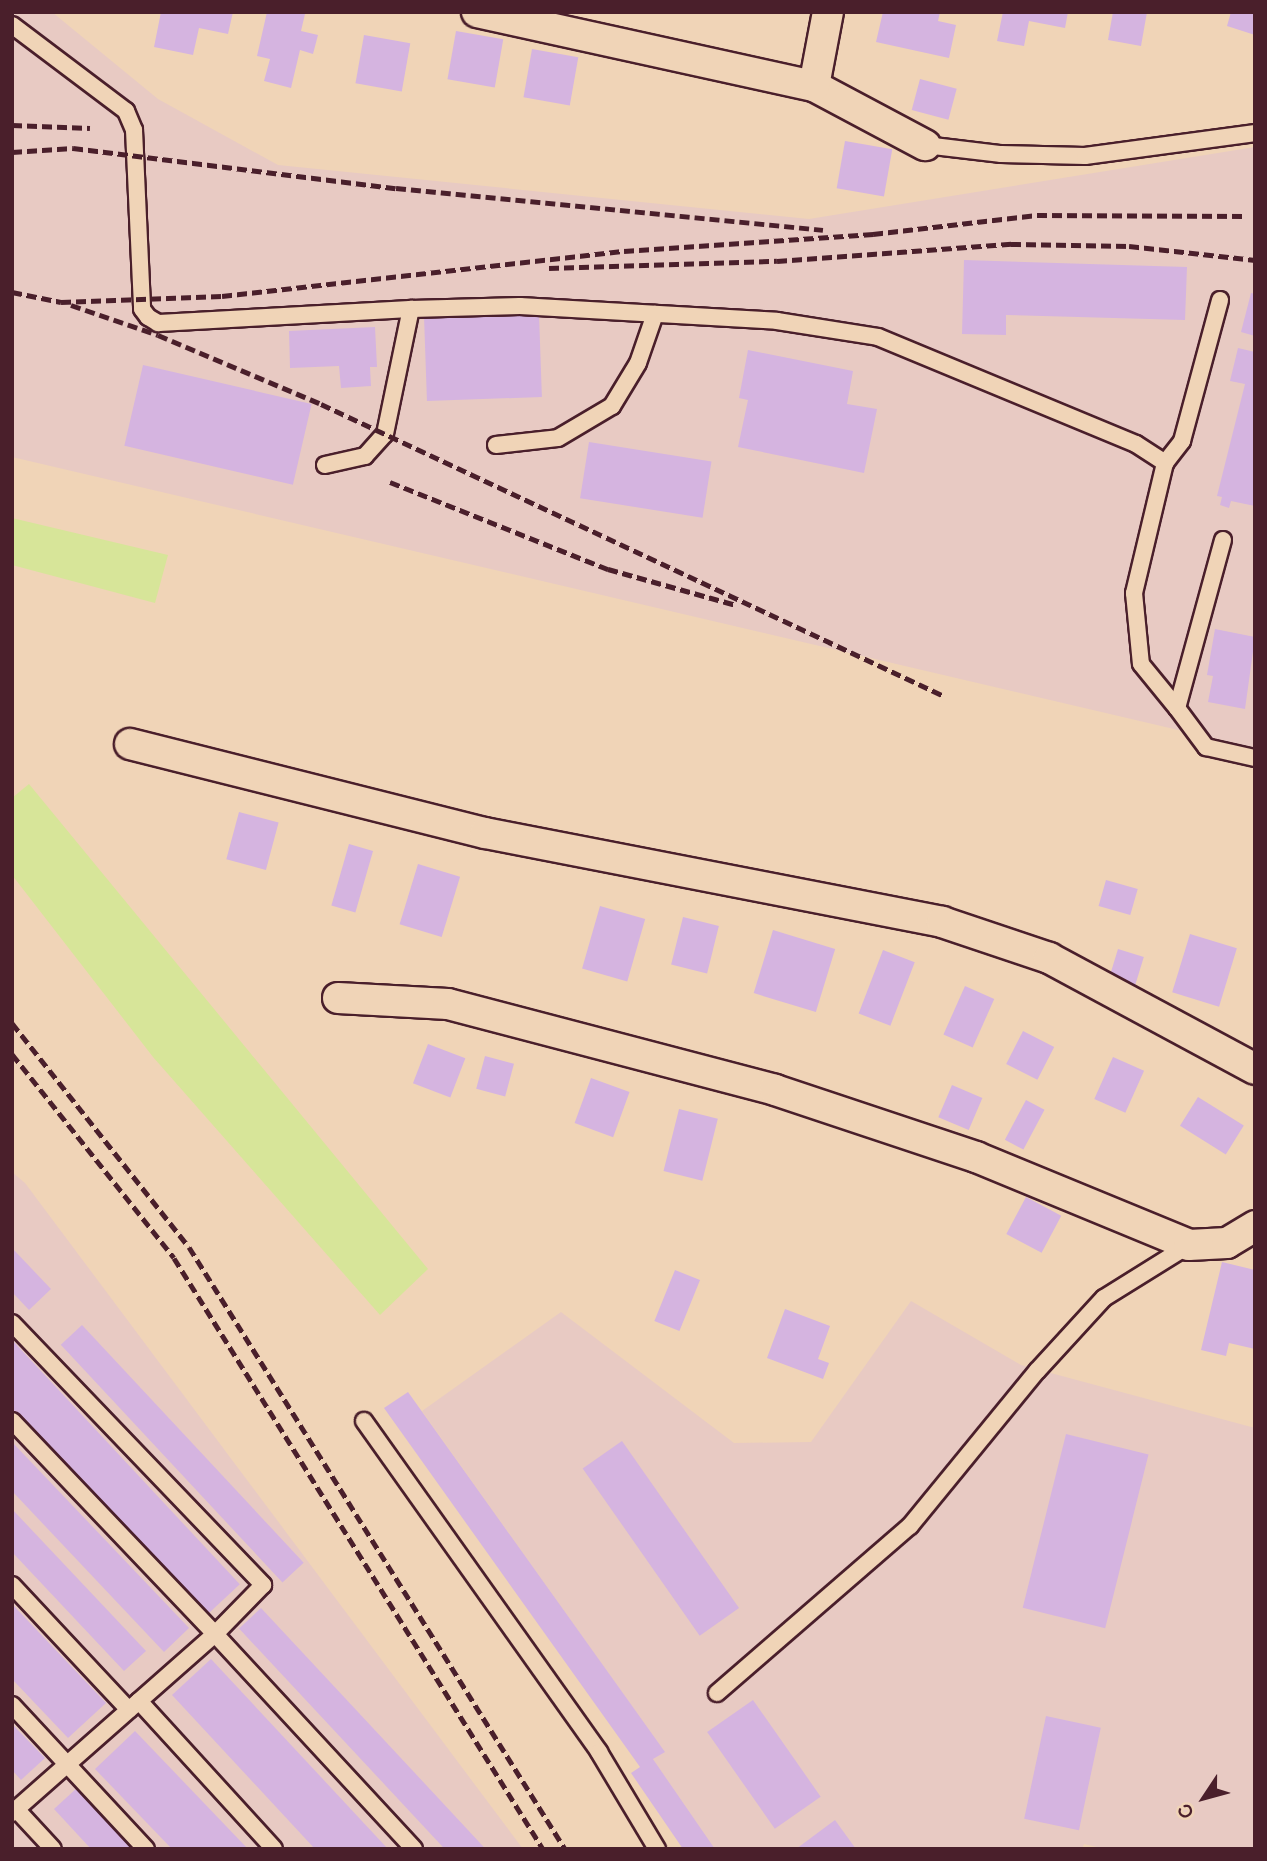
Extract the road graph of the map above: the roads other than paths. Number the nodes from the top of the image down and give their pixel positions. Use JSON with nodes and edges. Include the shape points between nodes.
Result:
{"nodes":[{"id":1,"x":477,"y":12,"type":"edge"},
{"id":2,"x":828,"y":12,"type":"edge"},
{"id":3,"x":12,"y":25,"type":"edge"},
{"id":4,"x":814,"y":86,"type":"junction"},
{"id":5,"x":1255,"y":133,"type":"edge"},
{"id":6,"x":925,"y":145,"type":"joint"},
{"id":7,"x":1220,"y":300,"type":"dead end"},
{"id":8,"x":411,"y":309,"type":"junction"},
{"id":9,"x":655,"y":314,"type":"junction"},
{"id":10,"x":496,"y":445,"type":"dead end"},
{"id":11,"x":1165,"y":464,"type":"junction"},
{"id":12,"x":325,"y":465,"type":"dead end"},
{"id":13,"x":1223,"y":540,"type":"dead end"},
{"id":14,"x":1177,"y":708,"type":"junction"},
{"id":15,"x":130,"y":744,"type":"dead end"},
{"id":16,"x":1255,"y":758,"type":"edge"},
{"id":17,"x":338,"y":998,"type":"dead end"},
{"id":18,"x":1255,"y":1069,"type":"edge"},
{"id":19,"x":1253,"y":1229,"type":"edge"},
{"id":20,"x":1189,"y":1245,"type":"junction"},
{"id":21,"x":12,"y":1323,"type":"edge"},
{"id":22,"x":12,"y":1421,"type":"edge"},
{"id":23,"x":364,"y":1421,"type":"dead end"},
{"id":24,"x":12,"y":1586,"type":"edge"},
{"id":25,"x":215,"y":1634,"type":"junction"},
{"id":26,"x":717,"y":1693,"type":"dead end"},
{"id":27,"x":12,"y":1705,"type":"edge"},
{"id":28,"x":134,"y":1705,"type":"junction"},
{"id":29,"x":68,"y":1764,"type":"junction"},
{"id":30,"x":14,"y":1811,"type":"edge"},
{"id":31,"x":53,"y":1849,"type":"edge"},
{"id":32,"x":146,"y":1849,"type":"edge"},
{"id":33,"x":274,"y":1849,"type":"edge"},
{"id":34,"x":414,"y":1849,"type":"edge"},
{"id":35,"x":657,"y":1849,"type":"edge"}],
"edges":[{"from":1,"to":4,"type":"street"},
{"from":2,"to":4,"type":"street"},
{"from":3,"to":8,"type":"lane","via":[[126,111],[134,130],[142,309],[148,317],[158,323]]},
{"from":4,"to":6,"type":"street"},
{"from":5,"to":6,"type":"lane","via":[[1085,156],[1001,154]]},
{"from":7,"to":11,"type":"lane","via":[[1182,441]]},
{"from":8,"to":9,"type":"lane","via":[[520,306]]},
{"from":8,"to":12,"type":"lane","via":[[385,434],[365,456]]},
{"from":9,"to":10,"type":"lane","via":[[638,363],[612,406],[558,438]]},
{"from":9,"to":11,"type":"lane","via":[[777,321],[878,337],[1136,444]]},
{"from":11,"to":14,"type":"lane","via":[[1134,593],[1141,664]]},
{"from":13,"to":14,"type":"lane"},
{"from":14,"to":16,"type":"lane","via":[[1206,747]]},
{"from":15,"to":18,"type":"street","via":[[485,833],[942,922],[1049,958]]},
{"from":17,"to":20,"type":"street","via":[[448,1004],[775,1090],[976,1157]]},
{"from":19,"to":20,"type":"street","via":[[1227,1243]]},
{"from":20,"to":26,"type":"lane","via":[[1104,1298],[1037,1371],[910,1526]]},
{"from":21,"to":25,"type":"lane","via":[[263,1585]]},
{"from":22,"to":25,"type":"lane"},
{"from":23,"to":35,"type":"lane","via":[[599,1752]]},
{"from":24,"to":28,"type":"lane"},
{"from":25,"to":28,"type":"lane"},
{"from":25,"to":34,"type":"lane"},
{"from":27,"to":29,"type":"lane"},
{"from":28,"to":29,"type":"lane"},
{"from":28,"to":33,"type":"lane"},
{"from":29,"to":30,"type":"lane"},
{"from":29,"to":32,"type":"lane"},
{"from":30,"to":31,"type":"lane"}]}
